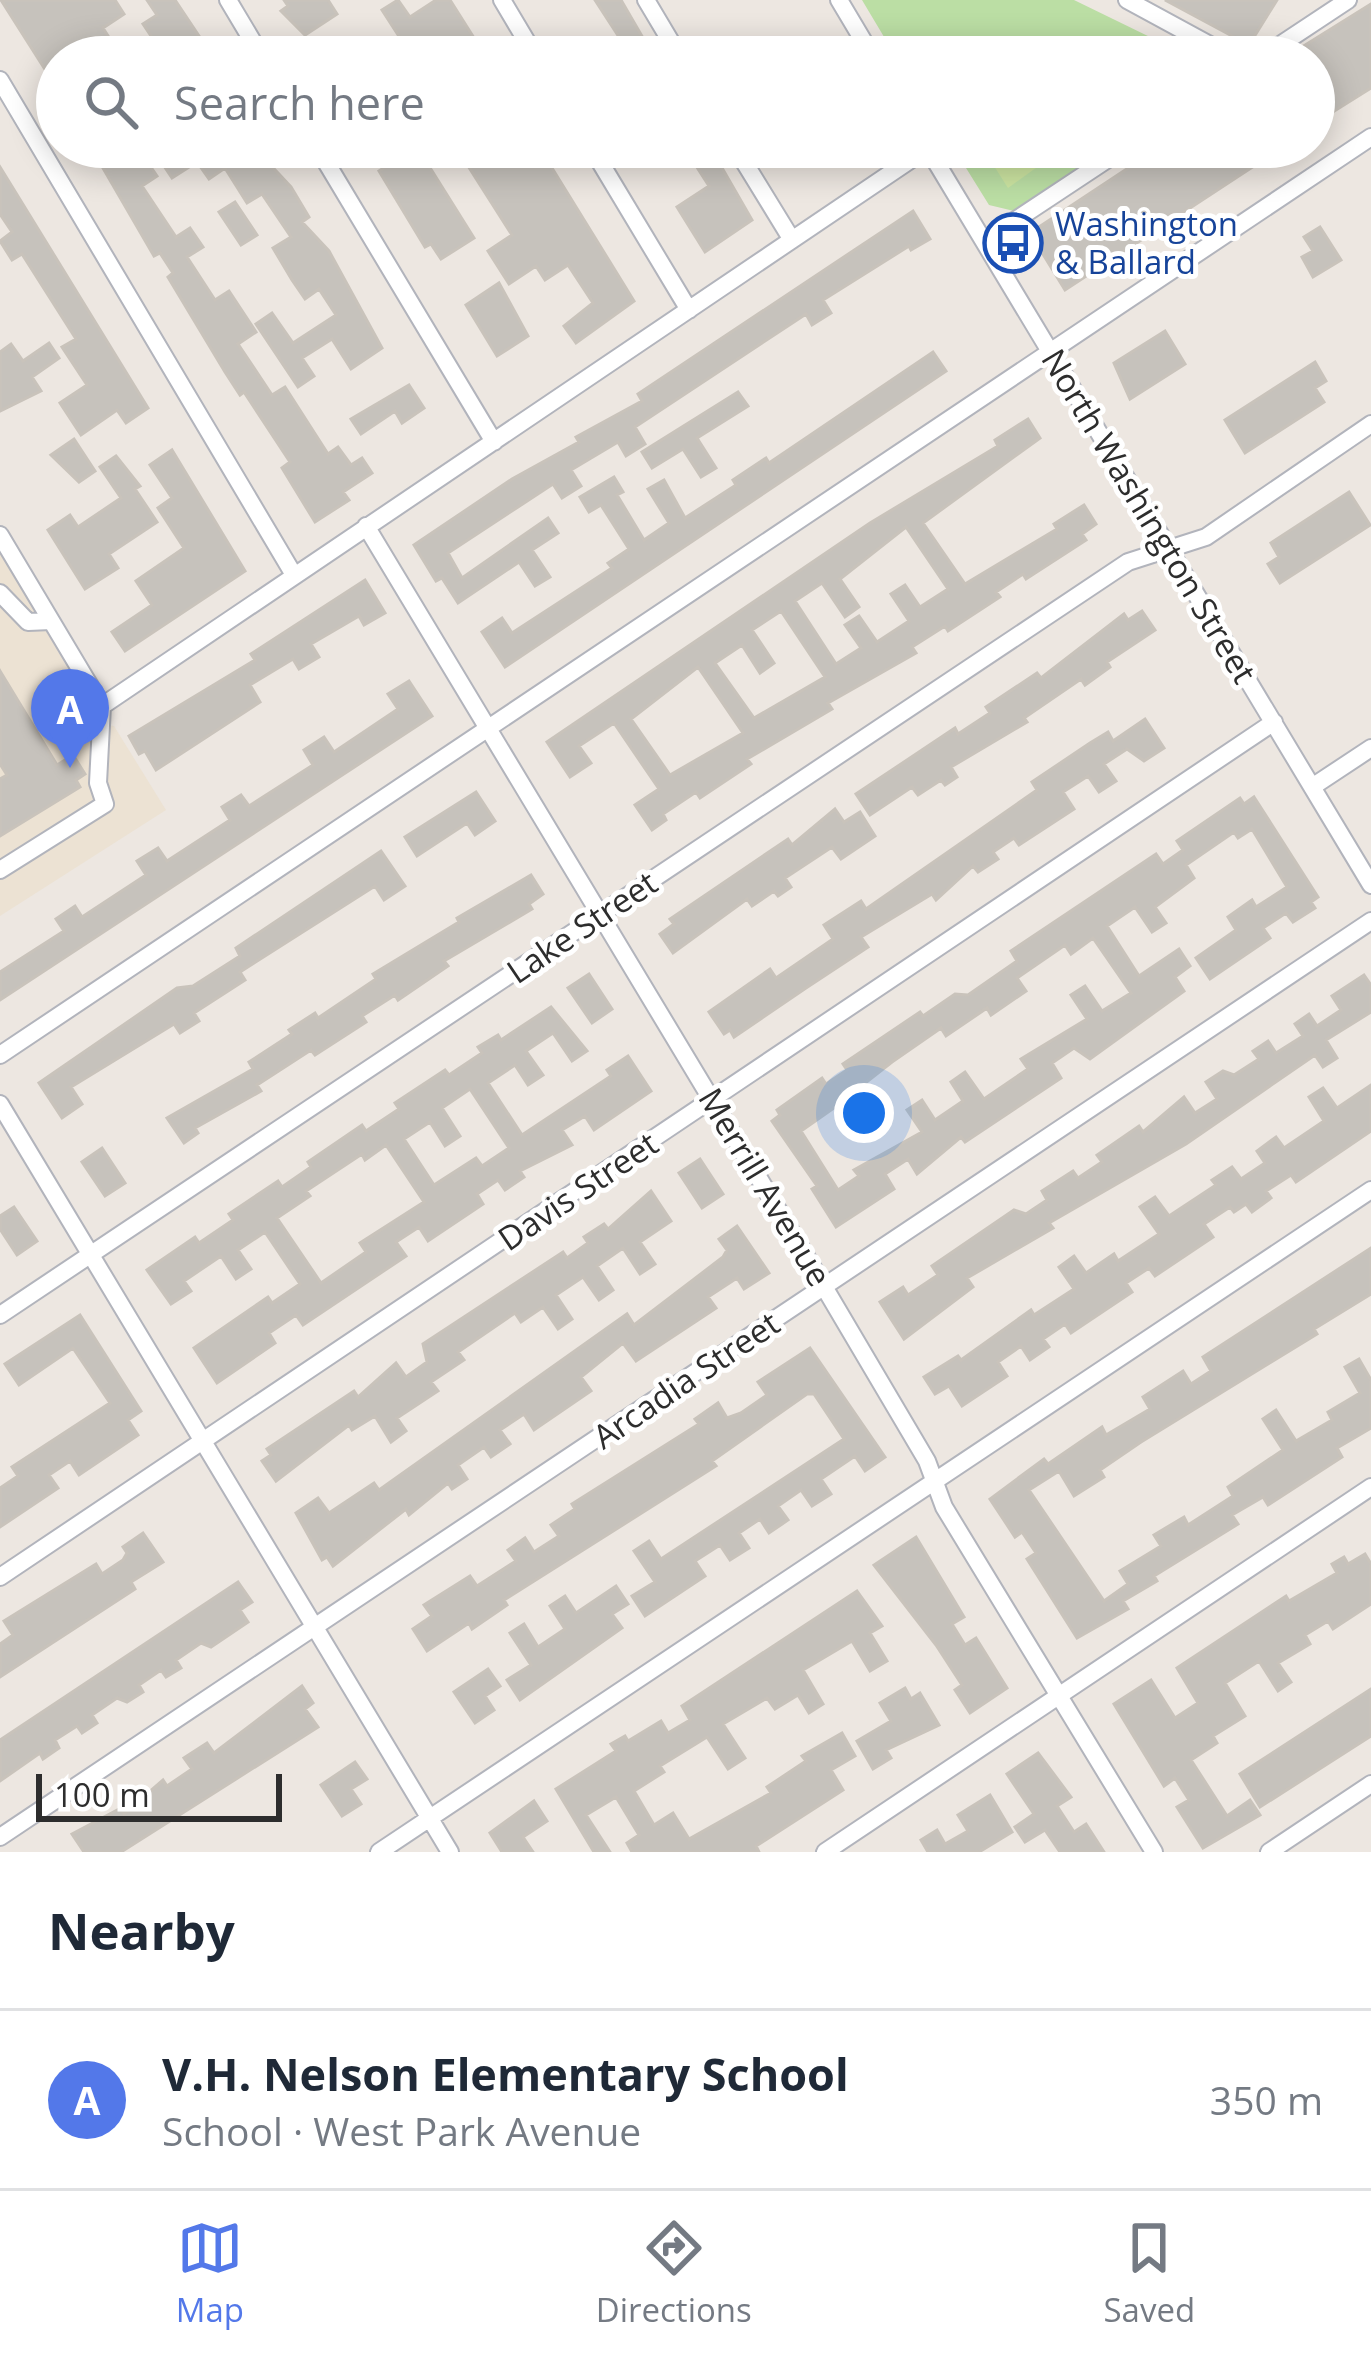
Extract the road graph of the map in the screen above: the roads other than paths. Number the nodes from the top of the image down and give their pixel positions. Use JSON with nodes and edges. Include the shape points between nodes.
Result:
{"nodes":[{"id":1,"x":228,"y":0,"type":"edge"},
{"id":2,"x":502,"y":0,"type":"edge"},
{"id":3,"x":646,"y":0,"type":"edge"},
{"id":4,"x":838,"y":0,"type":"edge"},
{"id":5,"x":1127,"y":0,"type":"edge"},
{"id":6,"x":1342,"y":2,"type":"edge"},
{"id":7,"x":249,"y":36,"type":"edge"},
{"id":8,"x":523,"y":36,"type":"edge"},
{"id":9,"x":667,"y":36,"type":"edge"},
{"id":10,"x":860,"y":36,"type":"edge"},
{"id":11,"x":1193,"y":36,"type":"edge"},
{"id":12,"x":1293,"y":36,"type":"edge"},
{"id":13,"x":0,"y":80,"type":"edge"},
{"id":14,"x":1371,"y":136,"type":"edge"},
{"id":15,"x":36,"y":141,"type":"edge"},
{"id":16,"x":1335,"y":160,"type":"edge"},
{"id":17,"x":52,"y":168,"type":"edge"},
{"id":18,"x":329,"y":168,"type":"edge"},
{"id":19,"x":603,"y":168,"type":"edge"},
{"id":20,"x":748,"y":168,"type":"edge"},
{"id":21,"x":898,"y":168,"type":"edge"},
{"id":22,"x":939,"y":168,"type":"edge"},
{"id":23,"x":1094,"y":168,"type":"edge"},
{"id":24,"x":1323,"y":168,"type":"edge"},
{"id":25,"x":792,"y":240,"type":"junction"},
{"id":26,"x":984,"y":241,"type":"junction"},
{"id":27,"x":688,"y":310,"type":"junction"},
{"id":28,"x":1050,"y":351,"type":"junction"},
{"id":29,"x":1371,"y":424,"type":"edge"},
{"id":30,"x":494,"y":442,"type":"junction"},
{"id":31,"x":366,"y":526,"type":"junction"},
{"id":32,"x":0,"y":536,"type":"edge"},
{"id":33,"x":1169,"y":549,"type":"junction"},
{"id":34,"x":294,"y":575,"type":"junction"},
{"id":35,"x":0,"y":593,"type":"edge"},
{"id":36,"x":51,"y":621,"type":"junction"},
{"id":37,"x":102,"y":706,"type":"junction"},
{"id":38,"x":1274,"y":722,"type":"junction"},
{"id":39,"x":488,"y":728,"type":"junction"},
{"id":40,"x":1371,"y":748,"type":"edge"},
{"id":41,"x":1312,"y":787,"type":"junction"},
{"id":42,"x":0,"y":870,"type":"edge"},
{"id":43,"x":1371,"y":885,"type":"edge"},
{"id":44,"x":601,"y":914,"type":"junction"},
{"id":45,"x":1371,"y":921,"type":"edge"},
{"id":46,"x":0,"y":1055,"type":"edge"},
{"id":47,"x":713,"y":1100,"type":"junction"},
{"id":48,"x":0,"y":1104,"type":"edge"},
{"id":49,"x":1371,"y":1190,"type":"edge"},
{"id":50,"x":92,"y":1254,"type":"junction"},
{"id":51,"x":825,"y":1287,"type":"junction"},
{"id":52,"x":0,"y":1315,"type":"edge"},
{"id":53,"x":203,"y":1442,"type":"junction"},
{"id":54,"x":934,"y":1482,"type":"junction"},
{"id":55,"x":1371,"y":1487,"type":"edge"},
{"id":56,"x":0,"y":1577,"type":"edge"},
{"id":57,"x":316,"y":1627,"type":"junction"},
{"id":58,"x":1059,"y":1694,"type":"junction"},
{"id":59,"x":1371,"y":1784,"type":"edge"},
{"id":60,"x":430,"y":1818,"type":"junction"},
{"id":61,"x":0,"y":1837,"type":"edge"},
{"id":62,"x":379,"y":1852,"type":"edge"},
{"id":63,"x":450,"y":1852,"type":"edge"},
{"id":64,"x":825,"y":1852,"type":"edge"},
{"id":65,"x":1154,"y":1852,"type":"edge"},
{"id":66,"x":1268,"y":1852,"type":"edge"}],
"edges":[{"from":1,"to":7,"type":"street"},
{"from":2,"to":8,"type":"street"},
{"from":3,"to":9,"type":"street"},
{"from":4,"to":10,"type":"street"},
{"from":5,"to":11,"type":"street"},
{"from":6,"to":12,"type":"street"},
{"from":13,"to":15,"type":"street"},
{"from":14,"to":16,"type":"street"},
{"from":17,"to":34,"type":"street"},
{"from":18,"to":30,"type":"street"},
{"from":19,"to":27,"type":"street"},
{"from":20,"to":25,"type":"street"},
{"from":21,"to":25,"type":"street"},
{"from":22,"to":26,"type":"street","name":"North Washington Street"},
{"from":23,"to":26,"type":"street"},
{"from":24,"to":28,"type":"street"},
{"from":25,"to":27,"type":"street"},
{"from":26,"to":28,"type":"street","name":"North Washington Street"},
{"from":27,"to":30,"type":"street"},
{"from":28,"to":33,"type":"street","name":"North Washington Street"},
{"from":28,"to":39,"type":"street"},
{"from":29,"to":33,"type":"street","name":"Lake Street","via":[[1206,538]]},
{"from":30,"to":31,"type":"street"},
{"from":31,"to":34,"type":"street"},
{"from":31,"to":39,"type":"street","name":"Merrill Avenue"},
{"from":32,"to":36,"type":"street"},
{"from":33,"to":38,"type":"street","name":"North Washington Street"},
{"from":33,"to":44,"type":"street","name":"Lake Street","via":[[1128,562]]},
{"from":34,"to":37,"type":"street"},
{"from":35,"to":36,"type":"street","via":[[28,622]]},
{"from":36,"to":37,"type":"street"},
{"from":37,"to":42,"type":"street","via":[[98,783],[105,804]]},
{"from":38,"to":41,"type":"street","name":"North Washington Street"},
{"from":38,"to":47,"type":"street","name":"Davis Street"},
{"from":39,"to":44,"type":"street","name":"Merrill Avenue"},
{"from":39,"to":46,"type":"street"},
{"from":40,"to":41,"type":"street"},
{"from":41,"to":43,"type":"street","name":"North Washington Street"},
{"from":44,"to":47,"type":"street","name":"Merrill Avenue"},
{"from":44,"to":50,"type":"street","name":"Lake Street"},
{"from":45,"to":51,"type":"street","name":"Arcadia Street"},
{"from":47,"to":51,"type":"street","name":"Merrill Avenue"},
{"from":47,"to":53,"type":"street","name":"Davis Street"},
{"from":48,"to":50,"type":"street"},
{"from":49,"to":54,"type":"street"},
{"from":50,"to":52,"type":"street","name":"Lake Street"},
{"from":50,"to":53,"type":"street"},
{"from":51,"to":54,"type":"street","name":"Merrill Avenue"},
{"from":51,"to":57,"type":"street","name":"Arcadia Street"},
{"from":53,"to":56,"type":"street","name":"Davis Street"},
{"from":53,"to":57,"type":"street"},
{"from":54,"to":58,"type":"street","name":"Merrill Avenue"},
{"from":54,"to":60,"type":"street"},
{"from":55,"to":58,"type":"street"},
{"from":57,"to":60,"type":"street"},
{"from":57,"to":61,"type":"street","name":"Arcadia Street"},
{"from":58,"to":64,"type":"street"},
{"from":58,"to":65,"type":"street","name":"Merrill Avenue"},
{"from":59,"to":66,"type":"street"},
{"from":60,"to":62,"type":"street"},
{"from":60,"to":63,"type":"street"}]}
